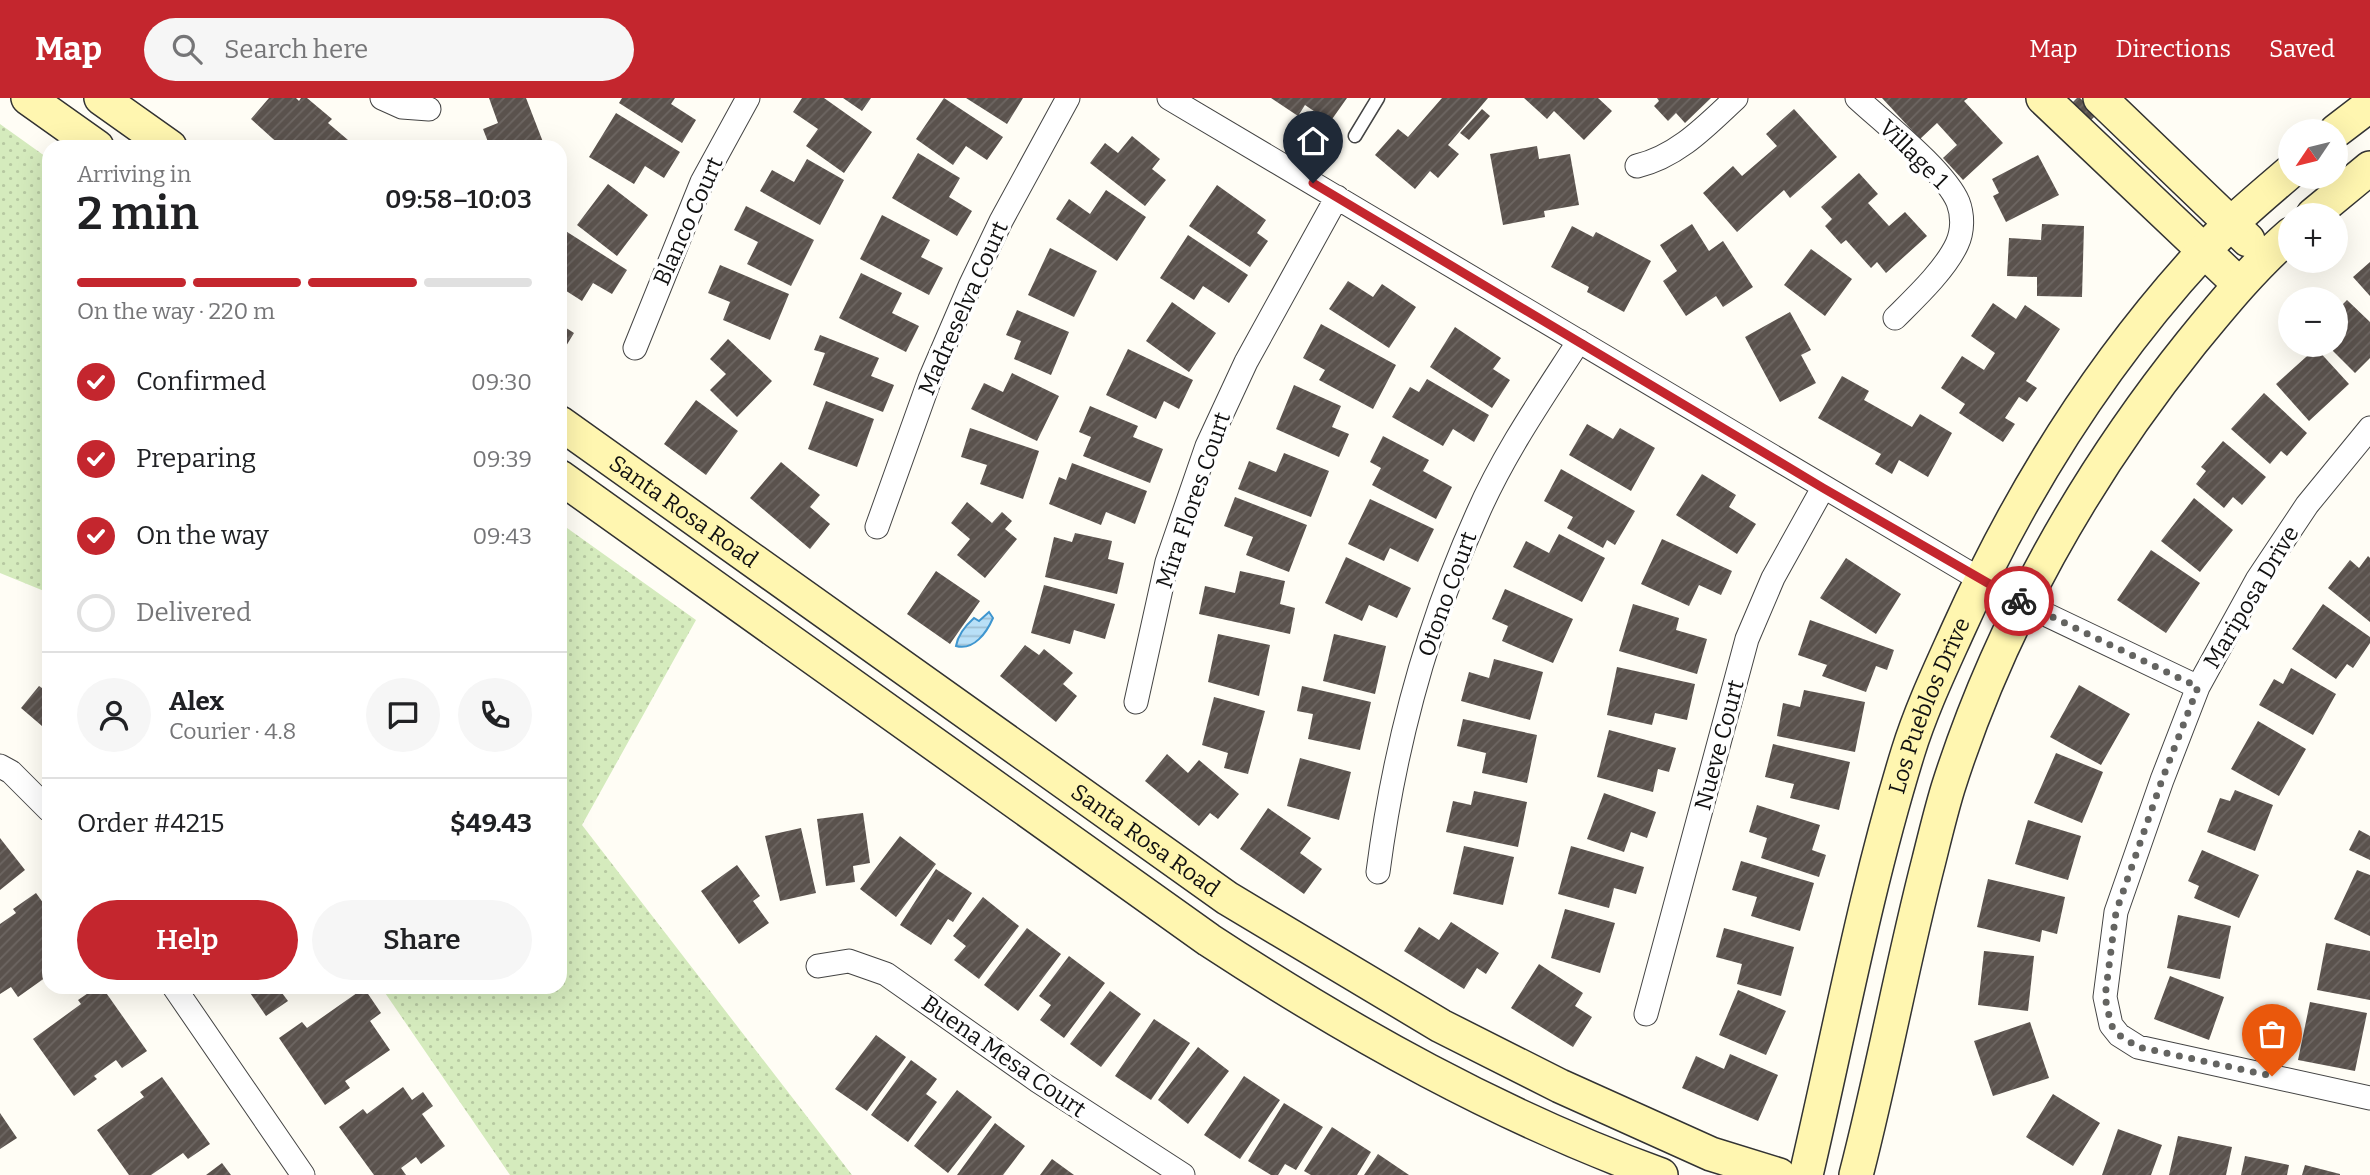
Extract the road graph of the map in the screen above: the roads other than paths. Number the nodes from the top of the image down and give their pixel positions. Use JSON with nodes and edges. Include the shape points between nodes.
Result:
{"nodes":[{"id":1,"x":28,"y":98,"type":"edge"},
{"id":2,"x":101,"y":98,"type":"edge"},
{"id":3,"x":382,"y":98,"type":"edge"},
{"id":4,"x":748,"y":98,"type":"edge"},
{"id":5,"x":1068,"y":98,"type":"edge"},
{"id":6,"x":1169,"y":98,"type":"edge"},
{"id":7,"x":1378,"y":98,"type":"edge"},
{"id":8,"x":1736,"y":98,"type":"edge"},
{"id":9,"x":1857,"y":98,"type":"edge"},
{"id":10,"x":2043,"y":98,"type":"edge"},
{"id":11,"x":2100,"y":98,"type":"edge"},
{"id":12,"x":2370,"y":105,"type":"edge"},
{"id":13,"x":429,"y":109,"type":"dead end"},
{"id":14,"x":2348,"y":122,"type":"edge"},
{"id":15,"x":2128,"y":124,"type":"junction"},
{"id":16,"x":1355,"y":136,"type":"dead end"},
{"id":17,"x":87,"y":140,"type":"edge"},
{"id":18,"x":160,"y":140,"type":"edge"},
{"id":19,"x":2099,"y":151,"type":"junction"},
{"id":20,"x":1637,"y":166,"type":"dead end"},
{"id":21,"x":2370,"y":168,"type":"edge"},
{"id":22,"x":2278,"y":182,"type":"edge"},
{"id":23,"x":1336,"y":197,"type":"junction"},
{"id":24,"x":2328,"y":203,"type":"edge"},
{"id":25,"x":2231,"y":224,"type":"junction"},
{"id":26,"x":2278,"y":245,"type":"edge"},
{"id":27,"x":2203,"y":251,"type":"junction"},
{"id":28,"x":2265,"y":256,"type":"junction"},
{"id":29,"x":2239,"y":284,"type":"junction"},
{"id":30,"x":1895,"y":318,"type":"dead end"},
{"id":31,"x":1579,"y":341,"type":"junction"},
{"id":32,"x":635,"y":348,"type":"dead end"},
{"id":33,"x":2370,"y":428,"type":"edge"},
{"id":34,"x":567,"y":429,"type":"edge"},
{"id":35,"x":567,"y":482,"type":"edge"},
{"id":36,"x":1823,"y":488,"type":"junction"},
{"id":37,"x":877,"y":527,"type":"dead end"},
{"id":38,"x":1980,"y":580,"type":"junction"},
{"id":39,"x":2024,"y":604,"type":"junction"},
{"id":40,"x":2198,"y":687,"type":"junction"},
{"id":41,"x":1136,"y":702,"type":"dead end"},
{"id":42,"x":0,"y":766,"type":"edge"},
{"id":43,"x":42,"y":803,"type":"edge"},
{"id":44,"x":1378,"y":872,"type":"dead end"},
{"id":45,"x":818,"y":966,"type":"dead end"},
{"id":46,"x":179,"y":994,"type":"edge"},
{"id":47,"x":1646,"y":1014,"type":"dead end"},
{"id":48,"x":2370,"y":1098,"type":"edge"},
{"id":49,"x":303,"y":1175,"type":"edge"},
{"id":50,"x":1183,"y":1175,"type":"edge"},
{"id":51,"x":1661,"y":1175,"type":"edge"},
{"id":52,"x":1779,"y":1175,"type":"edge"},
{"id":53,"x":1806,"y":1175,"type":"edge"},
{"id":54,"x":1856,"y":1175,"type":"edge"}],
"edges":[{"from":1,"to":17,"type":"main road"},
{"from":2,"to":18,"type":"main road"},
{"from":3,"to":13,"type":"street","via":[[402,107]]},
{"from":4,"to":32,"type":"street","name":"Blanco Court","via":[[702,182]]},
{"from":5,"to":37,"type":"street","name":"Madreselva Court","via":[[970,286],[930,379]]},
{"from":6,"to":23,"type":"street"},
{"from":7,"to":16,"type":"lane"},
{"from":8,"to":20,"type":"street","via":[[1692,139]]},
{"from":9,"to":30,"type":"street","name":"Village 1","via":[[1934,169],[1950,187],[1961,212],[1957,244],[1927,286]]},
{"from":10,"to":19,"type":"main road"},
{"from":11,"to":15,"type":"main road"},
{"from":12,"to":14,"type":"main road"},
{"from":15,"to":19,"type":"main road"},
{"from":15,"to":25,"type":"main road"},
{"from":19,"to":27,"type":"main road"},
{"from":21,"to":24,"type":"main road"},
{"from":22,"to":25,"type":"main road","name":"Los Pueblos Drive"},
{"from":23,"to":31,"type":"street"},
{"from":23,"to":41,"type":"street","name":"Mira Flores Court","via":[[1246,362],[1207,446],[1167,562]]},
{"from":25,"to":27,"type":"main road","name":"Los Pueblos Drive"},
{"from":25,"to":28,"type":"main road"},
{"from":26,"to":28,"type":"main road","name":"Los Pueblos Drive"},
{"from":27,"to":29,"type":"main road"},
{"from":27,"to":38,"type":"main road","name":"Los Pueblos Drive","via":[[2075,416],[2037,474]]},
{"from":28,"to":29,"type":"main road","name":"Los Pueblos Drive"},
{"from":29,"to":39,"type":"main road","name":"Los Pueblos Drive","via":[[2168,372],[2100,469]]},
{"from":31,"to":36,"type":"street"},
{"from":31,"to":44,"type":"street","name":"Otono Court","via":[[1517,438],[1477,514],[1442,602],[1422,657],[1392,781]]},
{"from":33,"to":40,"type":"street","name":"Mariposa Drive","via":[[2292,526]]},
{"from":34,"to":52,"type":"main road","name":"Santa Rosa Road","via":[[1227,898],[1339,967],[1441,1026],[1560,1086],[1711,1154]]},
{"from":35,"to":51,"type":"main road","name":"Santa Rosa Road","via":[[1209,940],[1293,995],[1421,1067],[1536,1123]]},
{"from":36,"to":38,"type":"street"},
{"from":36,"to":47,"type":"street","name":"Nueve Court","via":[[1773,578],[1747,639]]},
{"from":38,"to":39,"type":"street"},
{"from":38,"to":53,"type":"main road","name":"Los Pueblos Drive","via":[[1909,749],[1879,850]]},
{"from":39,"to":40,"type":"street"},
{"from":39,"to":54,"type":"main road","name":"Los Pueblos Drive","via":[[1986,683],[1948,789]]},
{"from":40,"to":48,"type":"street","name":"Mariposa Drive","via":[[2116,912],[2105,997],[2111,1025],[2138,1047]]},
{"from":42,"to":43,"type":"street"},
{"from":45,"to":50,"type":"street","name":"Buena Mesa Court","via":[[849,961],[886,974]]},
{"from":46,"to":49,"type":"street"}]}
